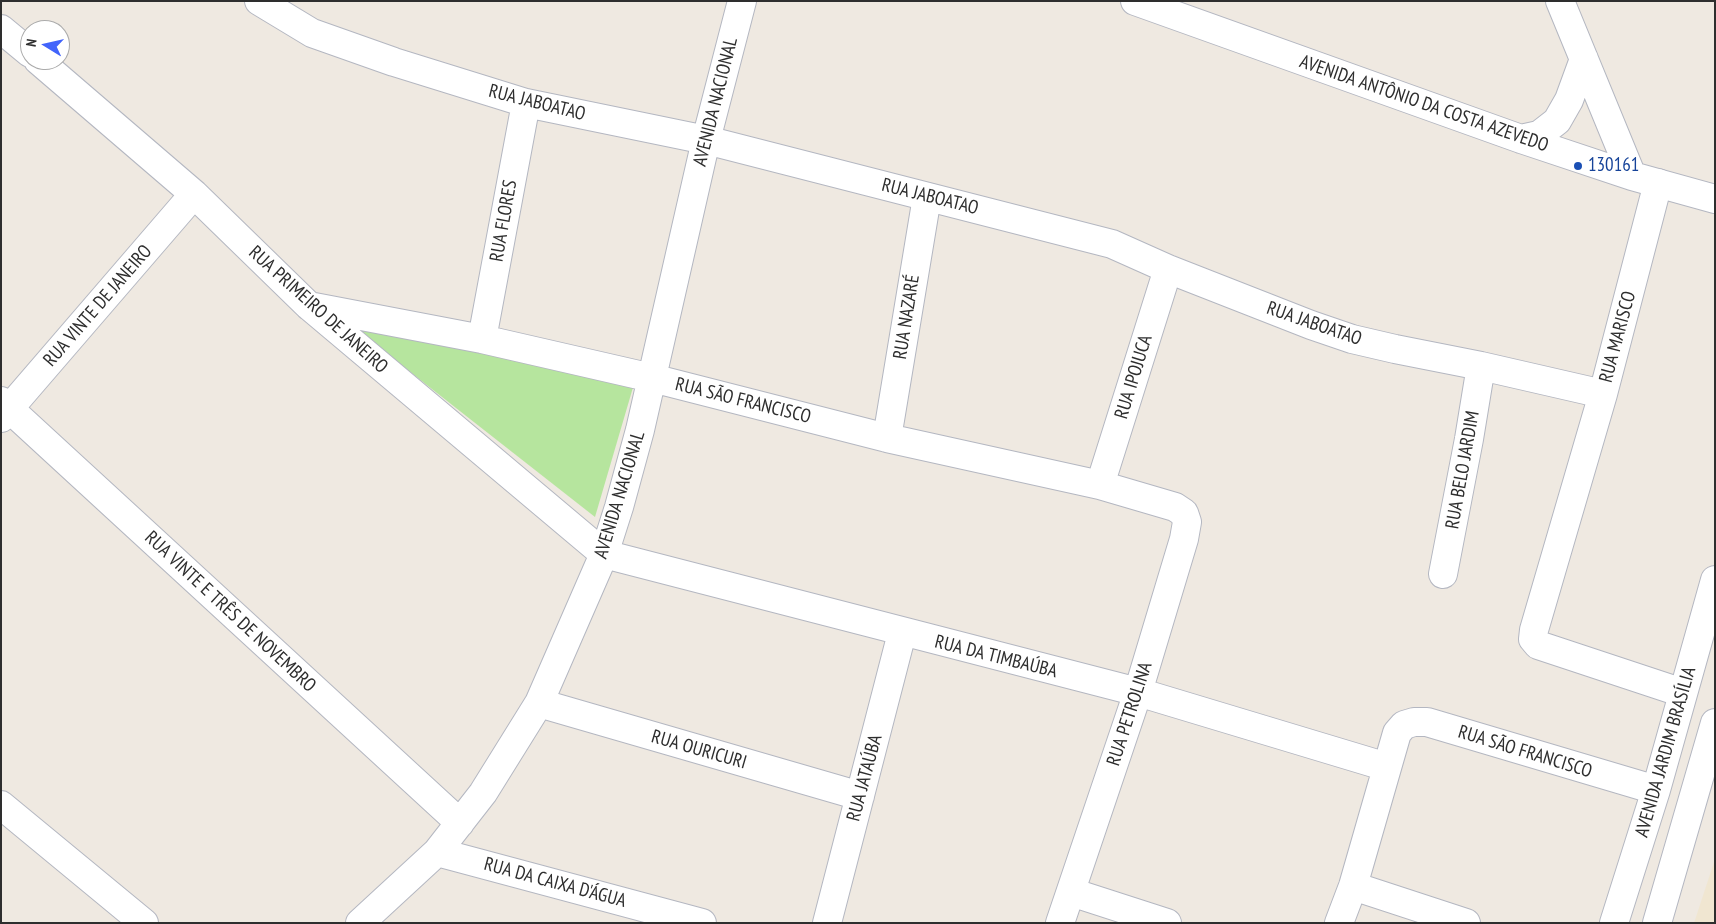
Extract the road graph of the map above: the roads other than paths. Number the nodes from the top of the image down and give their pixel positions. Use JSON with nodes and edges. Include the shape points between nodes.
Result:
{"nodes":[{"id":1,"x":259,"y":1,"type":"edge"},
{"id":2,"x":742,"y":1,"type":"edge"},
{"id":3,"x":1135,"y":1,"type":"edge"},
{"id":4,"x":1560,"y":1,"type":"edge"},
{"id":5,"x":1,"y":29,"type":"edge"},
{"id":6,"x":20,"y":45,"type":"edge"},
{"id":7,"x":1584,"y":59,"type":"junction"},
{"id":8,"x":50,"y":70,"type":"edge"},
{"id":9,"x":526,"y":103,"type":"junction"},
{"id":10,"x":1521,"y":139,"type":"junction"},
{"id":11,"x":706,"y":140,"type":"junction"},
{"id":12,"x":1632,"y":176,"type":"junction"},
{"id":13,"x":1658,"y":183,"type":"junction"},
{"id":14,"x":194,"y":194,"type":"junction"},
{"id":15,"x":928,"y":197,"type":"junction"},
{"id":16,"x":1715,"y":199,"type":"edge"},
{"id":17,"x":1168,"y":269,"type":"junction"},
{"id":18,"x":308,"y":305,"type":"junction"},
{"id":19,"x":482,"y":339,"type":"junction"},
{"id":20,"x":1481,"y":366,"type":"junction"},
{"id":21,"x":652,"y":378,"type":"junction"},
{"id":22,"x":1603,"y":394,"type":"junction"},
{"id":23,"x":4,"y":409,"type":"edge"},
{"id":24,"x":887,"y":438,"type":"junction"},
{"id":25,"x":1100,"y":485,"type":"junction"},
{"id":26,"x":1175,"y":507,"type":"joint"},
{"id":27,"x":604,"y":554,"type":"junction"},
{"id":28,"x":1443,"y":574,"type":"dead end"},
{"id":29,"x":1715,"y":580,"type":"edge"},
{"id":30,"x":902,"y":633,"type":"junction"},
{"id":31,"x":1138,"y":692,"type":"junction"},
{"id":32,"x":1684,"y":693,"type":"junction"},
{"id":33,"x":539,"y":703,"type":"junction"},
{"id":34,"x":1715,"y":723,"type":"edge"},
{"id":35,"x":1387,"y":767,"type":"junction"},
{"id":36,"x":1656,"y":790,"type":"junction"},
{"id":37,"x":860,"y":796,"type":"junction"},
{"id":38,"x":1,"y":805,"type":"edge"},
{"id":39,"x":460,"y":823,"type":"junction"},
{"id":40,"x":437,"y":852,"type":"junction"},
{"id":41,"x":1353,"y":886,"type":"junction"},
{"id":42,"x":1071,"y":892,"type":"junction"},
{"id":43,"x":391,"y":894,"type":"junction"},
{"id":44,"x":144,"y":923,"type":"edge"},
{"id":45,"x":360,"y":923,"type":"edge"},
{"id":46,"x":385,"y":923,"type":"edge"},
{"id":47,"x":702,"y":923,"type":"edge"},
{"id":48,"x":827,"y":923,"type":"edge"},
{"id":49,"x":1060,"y":923,"type":"edge"},
{"id":50,"x":1167,"y":923,"type":"edge"},
{"id":51,"x":1339,"y":923,"type":"edge"},
{"id":52,"x":1466,"y":923,"type":"edge"},
{"id":53,"x":1614,"y":923,"type":"edge"},
{"id":54,"x":1657,"y":923,"type":"edge"}],
"edges":[{"from":1,"to":9,"type":"street","name":"RUA JABOATAO","via":[[312,33]]},
{"from":2,"to":11,"type":"street","name":"AVENIDA NACIONAL"},
{"from":3,"to":10,"type":"street","name":"AVENIDA ANTÔNIO DA COSTA AZEVEDO"},
{"from":4,"to":7,"type":"street"},
{"from":5,"to":6,"type":"street"},
{"from":7,"to":10,"type":"street","via":[[1569,100],[1557,121],[1539,135]]},
{"from":7,"to":12,"type":"street"},
{"from":8,"to":14,"type":"street","name":"RUA PRIMEIRO DE JANEIRO"},
{"from":9,"to":11,"type":"street","name":"RUA JABOATAO"},
{"from":9,"to":19,"type":"street","name":"RUA FLORES"},
{"from":10,"to":12,"type":"street","name":"AVENIDA ANTÔNIO DA COSTA AZEVEDO"},
{"from":11,"to":15,"type":"street","name":"RUA JABOATAO"},
{"from":11,"to":21,"type":"street","name":"AVENIDA NACIONAL"},
{"from":12,"to":13,"type":"street","name":"AVENIDA ANTÔNIO DA COSTA AZEVEDO"},
{"from":13,"to":16,"type":"street","name":"AVENIDA ANTÔNIO DA COSTA AZEVEDO"},
{"from":13,"to":22,"type":"street","name":"RUA MARISCO"},
{"from":14,"to":18,"type":"street","name":"RUA PRIMEIRO DE JANEIRO"},
{"from":14,"to":23,"type":"street","name":"RUA VINTE DE JANEIRO"},
{"from":15,"to":17,"type":"street","name":"RUA JABOATAO","via":[[1112,244]]},
{"from":15,"to":24,"type":"street","name":"RUA NAZARÉ"},
{"from":17,"to":20,"type":"street","name":"RUA JABOATAO","via":[[1352,339]]},
{"from":17,"to":25,"type":"street","name":"RUA IPOJUCA"},
{"from":18,"to":19,"type":"street","name":"RUA SÃO FRANCISCO"},
{"from":18,"to":27,"type":"street","name":"RUA PRIMEIRO DE JANEIRO"},
{"from":19,"to":21,"type":"street","name":"RUA SÃO FRANCISCO"},
{"from":20,"to":22,"type":"street","name":"RUA JABOATAO"},
{"from":20,"to":28,"type":"street","name":"RUA BELO JARDIM"},
{"from":21,"to":24,"type":"street","name":"RUA SÃO FRANCISCO"},
{"from":21,"to":27,"type":"street","name":"AVENIDA NACIONAL"},
{"from":22,"to":32,"type":"street","name":"RUA MARISCO","via":[[1533,639],[1538,645]]},
{"from":23,"to":39,"type":"street","name":"RUA VINTE E TRÊS DE NOVEMBRO"},
{"from":24,"to":25,"type":"street","name":"RUA SÃO FRANCISCO"},
{"from":25,"to":26,"type":"street","name":"RUA SÃO FRANCISCO"},
{"from":26,"to":31,"type":"street","name":"RUA PETROLINA","via":[[1184,513],[1187,522],[1184,539]]},
{"from":27,"to":30,"type":"street","name":"RUA DA TIMBAÚBA"},
{"from":27,"to":33,"type":"street","name":"AVENIDA NACIONAL"},
{"from":29,"to":32,"type":"street","name":"AVENIDA JARDIM BRASÍLIA"},
{"from":30,"to":31,"type":"street","name":"RUA DA TIMBAÚBA"},
{"from":30,"to":37,"type":"street","name":"RUA JATAÚBA"},
{"from":31,"to":35,"type":"street","name":"RUA DA TIMBAÚBA"},
{"from":31,"to":42,"type":"street","name":"RUA PETROLINA"},
{"from":32,"to":36,"type":"street","name":"AVENIDA JARDIM BRASÍLIA"},
{"from":33,"to":37,"type":"street","name":"RUA OURICURI"},
{"from":33,"to":39,"type":"street","name":"AVENIDA NACIONAL","via":[[483,793]]},
{"from":34,"to":54,"type":"street","name":"AVENIDA JARDIM BRASÍLIA"},
{"from":35,"to":36,"type":"street","name":"RUA SÃO FRANCISCO","via":[[1397,733],[1404,725],[1427,722]]},
{"from":35,"to":41,"type":"street"},
{"from":36,"to":53,"type":"street","name":"AVENIDA JARDIM BRASÍLIA"},
{"from":37,"to":48,"type":"street","name":"RUA JATAÚBA"},
{"from":38,"to":44,"type":"street"},
{"from":39,"to":40,"type":"street","name":"AVENIDA NACIONAL"},
{"from":40,"to":43,"type":"street","name":"AVENIDA NACIONAL"},
{"from":40,"to":47,"type":"street","name":"RUA DA CAIXA D'ÁGUA"},
{"from":41,"to":51,"type":"street"},
{"from":41,"to":52,"type":"street"},
{"from":42,"to":49,"type":"street","name":"RUA PETROLINA"},
{"from":42,"to":50,"type":"street"},
{"from":43,"to":45,"type":"street","name":"AVENIDA NACIONAL"},
{"from":43,"to":46,"type":"street"}]}
